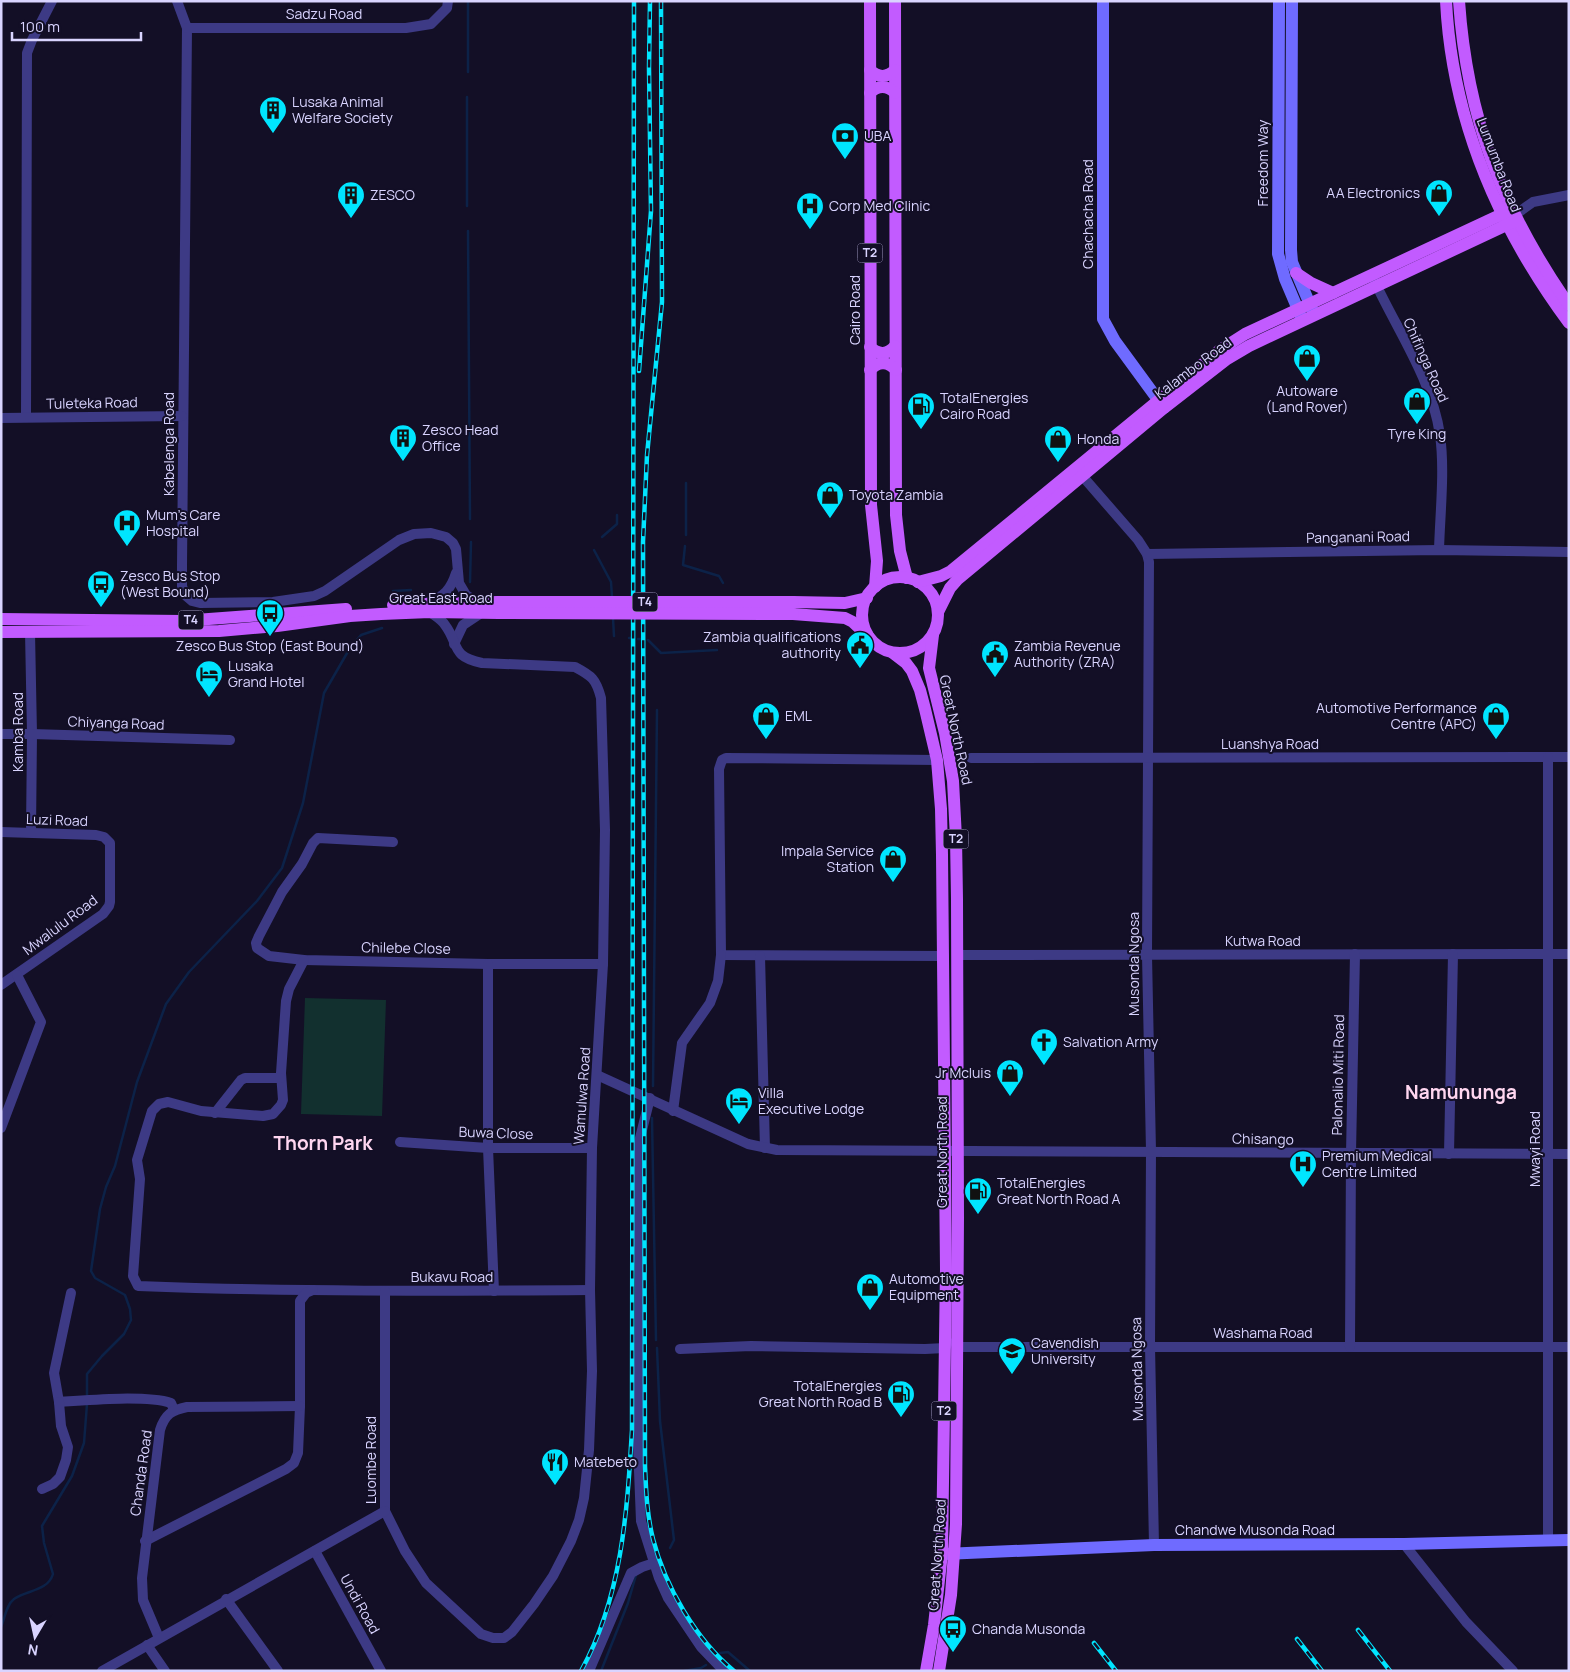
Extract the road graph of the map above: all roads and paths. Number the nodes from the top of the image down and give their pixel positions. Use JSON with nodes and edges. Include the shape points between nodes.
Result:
{"nodes":[{"id":1,"x":52,"y":1,"type":"edge"},
{"id":2,"x":177,"y":1,"type":"edge"},
{"id":3,"x":448,"y":1,"type":"edge"},
{"id":4,"x":870,"y":1,"type":"edge"},
{"id":5,"x":895,"y":1,"type":"edge"},
{"id":6,"x":1103,"y":1,"type":"edge"},
{"id":7,"x":1279,"y":1,"type":"edge"},
{"id":8,"x":1292,"y":1,"type":"edge"},
{"id":9,"x":1446,"y":1,"type":"edge"},
{"id":10,"x":1459,"y":1,"type":"edge"},
{"id":11,"x":187,"y":28,"type":"junction"},
{"id":12,"x":870,"y":70,"type":"junction"},
{"id":13,"x":895,"y":70,"type":"junction"},
{"id":14,"x":870,"y":93,"type":"junction"},
{"id":15,"x":895,"y":93,"type":"junction"},
{"id":16,"x":1569,"y":195,"type":"edge"},
{"id":17,"x":1511,"y":217,"type":"junction"},
{"id":18,"x":1296,"y":273,"type":"junction"},
{"id":19,"x":1374,"y":281,"type":"junction"},
{"id":20,"x":1333,"y":294,"type":"junction"},
{"id":21,"x":1569,"y":305,"type":"edge"},
{"id":22,"x":1306,"y":313,"type":"junction"},
{"id":23,"x":1569,"y":323,"type":"edge"},
{"id":24,"x":870,"y":346,"type":"junction"},
{"id":25,"x":896,"y":346,"type":"junction"},
{"id":26,"x":870,"y":370,"type":"junction"},
{"id":27,"x":896,"y":370,"type":"junction"},
{"id":28,"x":1161,"y":404,"type":"junction"},
{"id":29,"x":182,"y":416,"type":"junction"},
{"id":30,"x":26,"y":417,"type":"junction"},
{"id":31,"x":1,"y":418,"type":"edge"},
{"id":32,"x":1080,"y":472,"type":"junction"},
{"id":33,"x":1439,"y":550,"type":"junction"},
{"id":34,"x":1569,"y":552,"type":"edge"},
{"id":35,"x":1148,"y":554,"type":"junction"},
{"id":36,"x":456,"y":572,"type":"junction"},
{"id":37,"x":913,"y":580,"type":"junction"},
{"id":38,"x":871,"y":593,"type":"junction"},
{"id":39,"x":427,"y":607,"type":"junction"},
{"id":40,"x":478,"y":607,"type":"junction"},
{"id":41,"x":793,"y":608,"type":"junction"},
{"id":42,"x":938,"y":612,"type":"junction"},
{"id":43,"x":1,"y":619,"type":"edge"},
{"id":44,"x":1,"y":632,"type":"edge"},
{"id":45,"x":30,"y":632,"type":"junction"},
{"id":46,"x":933,"y":635,"type":"junction"},
{"id":47,"x":873,"y":641,"type":"junction"},
{"id":48,"x":454,"y":644,"type":"junction"},
{"id":49,"x":893,"y":653,"type":"junction"},
{"id":50,"x":1,"y":734,"type":"edge"},
{"id":51,"x":32,"y":734,"type":"junction"},
{"id":52,"x":230,"y":740,"type":"dead end"},
{"id":53,"x":1548,"y":757,"type":"junction"},
{"id":54,"x":1569,"y":757,"type":"edge"},
{"id":55,"x":971,"y":758,"type":"dead end"},
{"id":56,"x":1149,"y":758,"type":"junction"},
{"id":57,"x":937,"y":760,"type":"junction"},
{"id":58,"x":1,"y":832,"type":"edge"},
{"id":59,"x":31,"y":832,"type":"junction"},
{"id":60,"x":393,"y":842,"type":"dead end"},
{"id":61,"x":110,"y":843,"type":"joint"},
{"id":62,"x":1354,"y":954,"type":"junction"},
{"id":63,"x":1454,"y":954,"type":"junction"},
{"id":64,"x":1548,"y":954,"type":"junction"},
{"id":65,"x":1569,"y":954,"type":"edge"},
{"id":66,"x":721,"y":955,"type":"junction"},
{"id":67,"x":957,"y":955,"type":"junction"},
{"id":68,"x":1147,"y":955,"type":"junction"},
{"id":69,"x":760,"y":956,"type":"junction"},
{"id":70,"x":944,"y":956,"type":"junction"},
{"id":71,"x":304,"y":960,"type":"junction"},
{"id":72,"x":488,"y":964,"type":"junction"},
{"id":73,"x":603,"y":964,"type":"junction"},
{"id":74,"x":17,"y":974,"type":"junction"},
{"id":75,"x":1,"y":985,"type":"edge"},
{"id":76,"x":597,"y":1075,"type":"junction"},
{"id":77,"x":281,"y":1078,"type":"junction"},
{"id":78,"x":650,"y":1098,"type":"junction"},
{"id":79,"x":674,"y":1111,"type":"junction"},
{"id":80,"x":215,"y":1113,"type":"junction"},
{"id":81,"x":1,"y":1128,"type":"edge"},
{"id":82,"x":400,"y":1142,"type":"dead end"},
{"id":83,"x":488,"y":1148,"type":"junction"},
{"id":84,"x":592,"y":1148,"type":"junction"},
{"id":85,"x":765,"y":1148,"type":"junction"},
{"id":86,"x":951,"y":1151,"type":"junction"},
{"id":87,"x":1151,"y":1151,"type":"junction"},
{"id":88,"x":1351,"y":1153,"type":"junction"},
{"id":89,"x":1449,"y":1154,"type":"junction"},
{"id":90,"x":1548,"y":1154,"type":"junction"},
{"id":91,"x":1569,"y":1154,"type":"edge"},
{"id":92,"x":314,"y":1290,"type":"junction"},
{"id":93,"x":590,"y":1290,"type":"junction"},
{"id":94,"x":385,"y":1291,"type":"junction"},
{"id":95,"x":494,"y":1291,"type":"junction"},
{"id":96,"x":71,"y":1293,"type":"dead end"},
{"id":97,"x":1150,"y":1346,"type":"junction"},
{"id":98,"x":951,"y":1347,"type":"junction"},
{"id":99,"x":1350,"y":1347,"type":"junction"},
{"id":100,"x":1548,"y":1347,"type":"junction"},
{"id":101,"x":1569,"y":1347,"type":"edge"},
{"id":102,"x":680,"y":1348,"type":"dead end"},
{"id":103,"x":59,"y":1402,"type":"junction"},
{"id":104,"x":300,"y":1406,"type":"junction"},
{"id":105,"x":174,"y":1410,"type":"junction"},
{"id":106,"x":42,"y":1489,"type":"dead end"},
{"id":107,"x":385,"y":1510,"type":"junction"},
{"id":108,"x":1548,"y":1540,"type":"junction"},
{"id":109,"x":1569,"y":1540,"type":"edge"},
{"id":110,"x":145,"y":1541,"type":"junction"},
{"id":111,"x":1404,"y":1544,"type":"junction"},
{"id":112,"x":1154,"y":1545,"type":"junction"},
{"id":113,"x":315,"y":1551,"type":"junction"},
{"id":114,"x":942,"y":1553,"type":"junction"},
{"id":115,"x":955,"y":1554,"type":"junction"},
{"id":116,"x":654,"y":1563,"type":"junction"},
{"id":117,"x":226,"y":1599,"type":"junction"},
{"id":118,"x":159,"y":1638,"type":"junction"},
{"id":119,"x":499,"y":1639,"type":"joint"},
{"id":120,"x":147,"y":1645,"type":"junction"},
{"id":121,"x":102,"y":1671,"type":"edge"},
{"id":122,"x":165,"y":1671,"type":"edge"},
{"id":123,"x":278,"y":1671,"type":"edge"},
{"id":124,"x":381,"y":1671,"type":"edge"},
{"id":125,"x":589,"y":1671,"type":"edge"},
{"id":126,"x":724,"y":1671,"type":"edge"},
{"id":127,"x":926,"y":1671,"type":"edge"},
{"id":128,"x":939,"y":1671,"type":"edge"},
{"id":129,"x":1513,"y":1671,"type":"edge"}],
"edges":[{"from":1,"to":30,"type":"street","via":[[30,44],[27,59]]},
{"from":2,"to":11,"type":"street","name":"Kabelenga Road"},
{"from":3,"to":11,"type":"street","name":"Sadzu Road","via":[[447,8],[431,24],[406,28]]},
{"from":4,"to":12,"type":"main road","name":"Cairo Road","number":"T2"},
{"from":5,"to":13,"type":"main road","number":"T2"},
{"from":6,"to":28,"type":"street","name":"Chachacha Road","via":[[1103,318],[1112,336]]},
{"from":7,"to":22,"type":"street","name":"Freedom Way","via":[[1278,254],[1280,265]]},
{"from":8,"to":18,"type":"street","name":"Freedom Way","via":[[1291,250]]},
{"from":9,"to":17,"type":"main road","name":"Lumumba Road","via":[[1461,102],[1478,159]]},
{"from":10,"to":17,"type":"main road","name":"Lumumba Road","via":[[1464,55],[1476,114]]},
{"from":11,"to":29,"type":"street","name":"Kabelenga Road"},
{"from":12,"to":13,"type":"main road","via":[[882,76]]},
{"from":12,"to":14,"type":"main road","name":"Cairo Road","number":"T2"},
{"from":13,"to":15,"type":"main road","number":"T2"},
{"from":14,"to":15,"type":"main road","via":[[882,86]]},
{"from":14,"to":24,"type":"main road","name":"Cairo Road","number":"T2"},
{"from":15,"to":25,"type":"main road","number":"T2"},
{"from":16,"to":17,"type":"street","via":[[1534,202]]},
{"from":17,"to":19,"type":"main road","name":"Kalambo Road"},
{"from":17,"to":21,"type":"main road","name":"Lumumba Road"},
{"from":17,"to":23,"type":"main road","name":"Lumumba Road","via":[[1537,277]]},
{"from":18,"to":20,"type":"main road"},
{"from":18,"to":22,"type":"street","name":"Freedom Way"},
{"from":19,"to":20,"type":"main road","name":"Kalambo Road"},
{"from":19,"to":22,"type":"main road","name":"Kalambo Road"},
{"from":19,"to":33,"type":"street","name":"Chifinga Road","via":[[1422,376],[1437,421],[1442,452]]},
{"from":20,"to":22,"type":"main road","name":"Kalambo Road"},
{"from":22,"to":28,"type":"main road","name":"Kalambo Road","via":[[1227,359]]},
{"from":24,"to":25,"type":"main road","via":[[882,353],[890,352]]},
{"from":24,"to":26,"type":"main road","name":"Cairo Road","number":"T2"},
{"from":25,"to":27,"type":"main road","number":"T2"},
{"from":26,"to":27,"type":"main road","via":[[882,363]]},
{"from":26,"to":38,"type":"main road","name":"Cairo Road","number":"T2","via":[[871,505],[877,561]]},
{"from":27,"to":37,"type":"main road","number":"T2","via":[[896,515],[900,551]]},
{"from":28,"to":32,"type":"main road","name":"Kalambo Road"},
{"from":29,"to":30,"type":"street","name":"Tuleteka Road"},
{"from":29,"to":36,"type":"street","name":"Kabelenga Road","via":[[182,586],[192,601],[216,604],[273,602],[314,596],[399,540],[414,534],[431,533],[446,537],[453,543]]},
{"from":30,"to":31,"type":"street","name":"Tuleteka Road"},
{"from":32,"to":35,"type":"street"},
{"from":32,"to":37,"type":"main road","name":"Kalambo Road","via":[[951,571],[941,576]]},
{"from":32,"to":42,"type":"main road","name":"Kalambo Road","via":[[957,580]]},
{"from":33,"to":34,"type":"street","name":"Panganani Road"},
{"from":33,"to":35,"type":"street","name":"Panganani Road"},
{"from":35,"to":56,"type":"street","name":"Musonda Ngosa"},
{"from":36,"to":39,"type":"street","name":"Kabelenga Road","via":[[452,587]]},
{"from":36,"to":40,"type":"street","name":"Kabelenga Road","via":[[461,588]]},
{"from":37,"to":38,"type":"main road","via":[[890,579]]},
{"from":37,"to":42,"type":"main road","via":[[928,590]]},
{"from":38,"to":41,"type":"main road","name":"Great East Road","number":"T4","via":[[840,603]]},
{"from":38,"to":47,"type":"main road","via":[[863,609],[863,620]]},
{"from":39,"to":40,"type":"main road","name":"Great East Road","number":"T4"},
{"from":39,"to":43,"type":"main road","name":"Great East Road","number":"T4","via":[[182,620]]},
{"from":39,"to":45,"type":"main road","name":"Great East Road","number":"T4","via":[[219,631]]},
{"from":39,"to":48,"type":"street","name":"Wamulwa Road","via":[[446,625]]},
{"from":40,"to":41,"type":"main road","name":"Great East Road","number":"T4","bridge":true},
{"from":40,"to":48,"type":"street","via":[[463,625]]},
{"from":41,"to":47,"type":"main road","name":"Great East Road","number":"T4","via":[[850,620]]},
{"from":42,"to":46,"type":"main road"},
{"from":44,"to":45,"type":"main road","name":"Great East Road","number":"T4"},
{"from":45,"to":51,"type":"street","name":"Kamba Road"},
{"from":46,"to":49,"type":"main road","via":[[916,650]]},
{"from":46,"to":67,"type":"main road","name":"Great North Road","number":"T2","via":[[928,668],[948,750],[955,804]]},
{"from":47,"to":49,"type":"main road"},
{"from":48,"to":73,"type":"street","name":"Wamulwa Road","via":[[465,657],[475,662],[575,668],[595,680],[599,688],[605,830]]},
{"from":49,"to":57,"type":"main road","name":"Great North Road","number":"T2","via":[[912,671],[920,690]]},
{"from":50,"to":51,"type":"street","name":"Chiyanga Road"},
{"from":51,"to":52,"type":"street","name":"Chiyanga Road"},
{"from":51,"to":59,"type":"street","name":"Kamba Road"},
{"from":53,"to":54,"type":"street","name":"Luanshya Road"},
{"from":53,"to":56,"type":"street","name":"Luanshya Road"},
{"from":53,"to":64,"type":"street","name":"Mwayi Road"},
{"from":55,"to":56,"type":"street","name":"Luanshya Road"},
{"from":56,"to":68,"type":"street","name":"Musonda Ngosa"},
{"from":57,"to":66,"type":"street","via":[[722,760],[719,769]]},
{"from":57,"to":70,"type":"main road","name":"Great North Road","number":"T2"},
{"from":58,"to":59,"type":"street","name":"Luzi Road"},
{"from":59,"to":61,"type":"street","name":"Luzi Road","via":[[96,835]]},
{"from":60,"to":71,"type":"street","name":"Chilebe Close","via":[[318,838],[313,843],[282,892],[256,943],[257,948],[269,956]]},
{"from":61,"to":74,"type":"street","name":"Mwalulu Road","via":[[110,902],[106,910]]},
{"from":62,"to":63,"type":"street","name":"Kutwa Road"},
{"from":62,"to":68,"type":"street","name":"Kutwa Road"},
{"from":62,"to":88,"type":"street","name":"Palonalio Miti Road"},
{"from":63,"to":64,"type":"street","name":"Kutwa Road"},
{"from":63,"to":89,"type":"street"},
{"from":64,"to":65,"type":"street","name":"Kutwa Road"},
{"from":64,"to":90,"type":"street","name":"Mwayi Road"},
{"from":66,"to":69,"type":"street"},
{"from":66,"to":79,"type":"street","via":[[718,981],[710,1003],[682,1043]]},
{"from":67,"to":68,"type":"street","name":"Kutwa Road"},
{"from":67,"to":86,"type":"main road","name":"Great North Road","number":"T2"},
{"from":68,"to":87,"type":"street","name":"Musonda Ngosa"},
{"from":69,"to":70,"type":"street"},
{"from":69,"to":85,"type":"street"},
{"from":70,"to":86,"type":"main road","name":"Great North Road","number":"T2"},
{"from":71,"to":72,"type":"street","name":"Chilebe Close"},
{"from":71,"to":77,"type":"street","via":[[286,1001]]},
{"from":72,"to":73,"type":"street","name":"Chilebe Close"},
{"from":72,"to":83,"type":"street"},
{"from":73,"to":76,"type":"street","name":"Wamulwa Road"},
{"from":74,"to":75,"type":"street","name":"Mwalulu Road"},
{"from":74,"to":81,"type":"street","via":[[41,1022]]},
{"from":76,"to":78,"type":"street","name":"Chisango"},
{"from":76,"to":84,"type":"street","name":"Wamulwa Road"},
{"from":77,"to":80,"type":"street","via":[[241,1080]]},
{"from":77,"to":80,"type":"street","via":[[283,1100],[274,1114]]},
{"from":78,"to":79,"type":"street","name":"Chisango"},
{"from":78,"to":116,"type":"street","via":[[637,1150],[640,1289],[638,1446],[641,1521]]},
{"from":79,"to":85,"type":"street","name":"Chisango","via":[[748,1144]]},
{"from":80,"to":92,"type":"street","name":"Bukavu Road","via":[[168,1102],[159,1104],[152,1111],[137,1160],[140,1179],[133,1276],[138,1286]]},
{"from":82,"to":83,"type":"street","name":"Buwa Close"},
{"from":83,"to":84,"type":"street","name":"Buwa Close"},
{"from":83,"to":95,"type":"street"},
{"from":84,"to":93,"type":"street","name":"Wamulwa Road"},
{"from":85,"to":86,"type":"street","name":"Chisango"},
{"from":86,"to":87,"type":"street","name":"Chisango"},
{"from":86,"to":98,"type":"main road","name":"Great North Road","number":"T2"},
{"from":86,"to":98,"type":"main road","name":"Great North Road","number":"T2","via":[[957,1294]]},
{"from":87,"to":88,"type":"street","name":"Chisango"},
{"from":87,"to":97,"type":"street","name":"Musonda Ngosa"},
{"from":88,"to":89,"type":"street","name":"Chisango"},
{"from":88,"to":99,"type":"street","name":"Palonalio Miti Road"},
{"from":89,"to":90,"type":"street","name":"Chisango"},
{"from":90,"to":91,"type":"street","name":"Chisango"},
{"from":90,"to":100,"type":"street","name":"Mwayi Road"},
{"from":92,"to":94,"type":"street","name":"Bukavu Road"},
{"from":92,"to":104,"type":"street","via":[[306,1292],[300,1301]]},
{"from":93,"to":95,"type":"street","name":"Bukavu Road"},
{"from":93,"to":119,"type":"street","name":"Wamulwa Road","via":[[590,1435],[579,1520],[553,1576],[512,1632]]},
{"from":94,"to":95,"type":"street","name":"Bukavu Road"},
{"from":94,"to":107,"type":"street","name":"Luombe Road"},
{"from":96,"to":103,"type":"street","via":[[54,1373]]},
{"from":97,"to":98,"type":"street","name":"Washama Road"},
{"from":97,"to":99,"type":"street","name":"Washama Road"},
{"from":97,"to":112,"type":"street","name":"Musonda Ngosa"},
{"from":98,"to":102,"type":"street","name":"Washama Road"},
{"from":98,"to":114,"type":"main road","name":"Great North Road","number":"T2"},
{"from":98,"to":115,"type":"main road","name":"Great North Road","number":"T2","via":[[958,1432]]},
{"from":99,"to":100,"type":"street","name":"Washama Road"},
{"from":100,"to":101,"type":"street","name":"Washama Road"},
{"from":100,"to":108,"type":"street","name":"Mwayi Road"},
{"from":103,"to":105,"type":"street","via":[[163,1400],[171,1403]]},
{"from":103,"to":106,"type":"street","via":[[61,1426],[68,1447],[66,1460],[60,1477]]},
{"from":104,"to":105,"type":"street","via":[[187,1407]]},
{"from":104,"to":110,"type":"street","via":[[298,1453],[290,1467]]},
{"from":105,"to":110,"type":"street","name":"Chanda Road","via":[[165,1417],[160,1430]]},
{"from":107,"to":113,"type":"street"},
{"from":107,"to":119,"type":"street","name":"Luombe Road","via":[[405,1551],[426,1583],[481,1634]]},
{"from":108,"to":109,"type":"street","name":"Chandwe Musonda Road"},
{"from":108,"to":111,"type":"street","name":"Chandwe Musonda Road"},
{"from":110,"to":118,"type":"street","name":"Chanda Road","via":[[142,1594]]},
{"from":111,"to":112,"type":"street","name":"Chandwe Musonda Road"},
{"from":111,"to":129,"type":"street","via":[[1466,1622]]},
{"from":112,"to":115,"type":"street","name":"Chandwe Musonda Road"},
{"from":113,"to":117,"type":"street"},
{"from":113,"to":124,"type":"street","name":"Undi Road"},
{"from":114,"to":115,"type":"street","name":"Chandwe Musonda Road"},
{"from":114,"to":127,"type":"main road","name":"Great North Road","number":"T2"},
{"from":115,"to":128,"type":"main road","name":"Great North Road","number":"T2"},
{"from":116,"to":125,"type":"street","via":[[631,1573]]},
{"from":116,"to":126,"type":"street","via":[[668,1598],[701,1647]]},
{"from":117,"to":118,"type":"street"},
{"from":117,"to":123,"type":"street"},
{"from":118,"to":120,"type":"street"},
{"from":120,"to":121,"type":"street"},
{"from":120,"to":122,"type":"street"}]}
